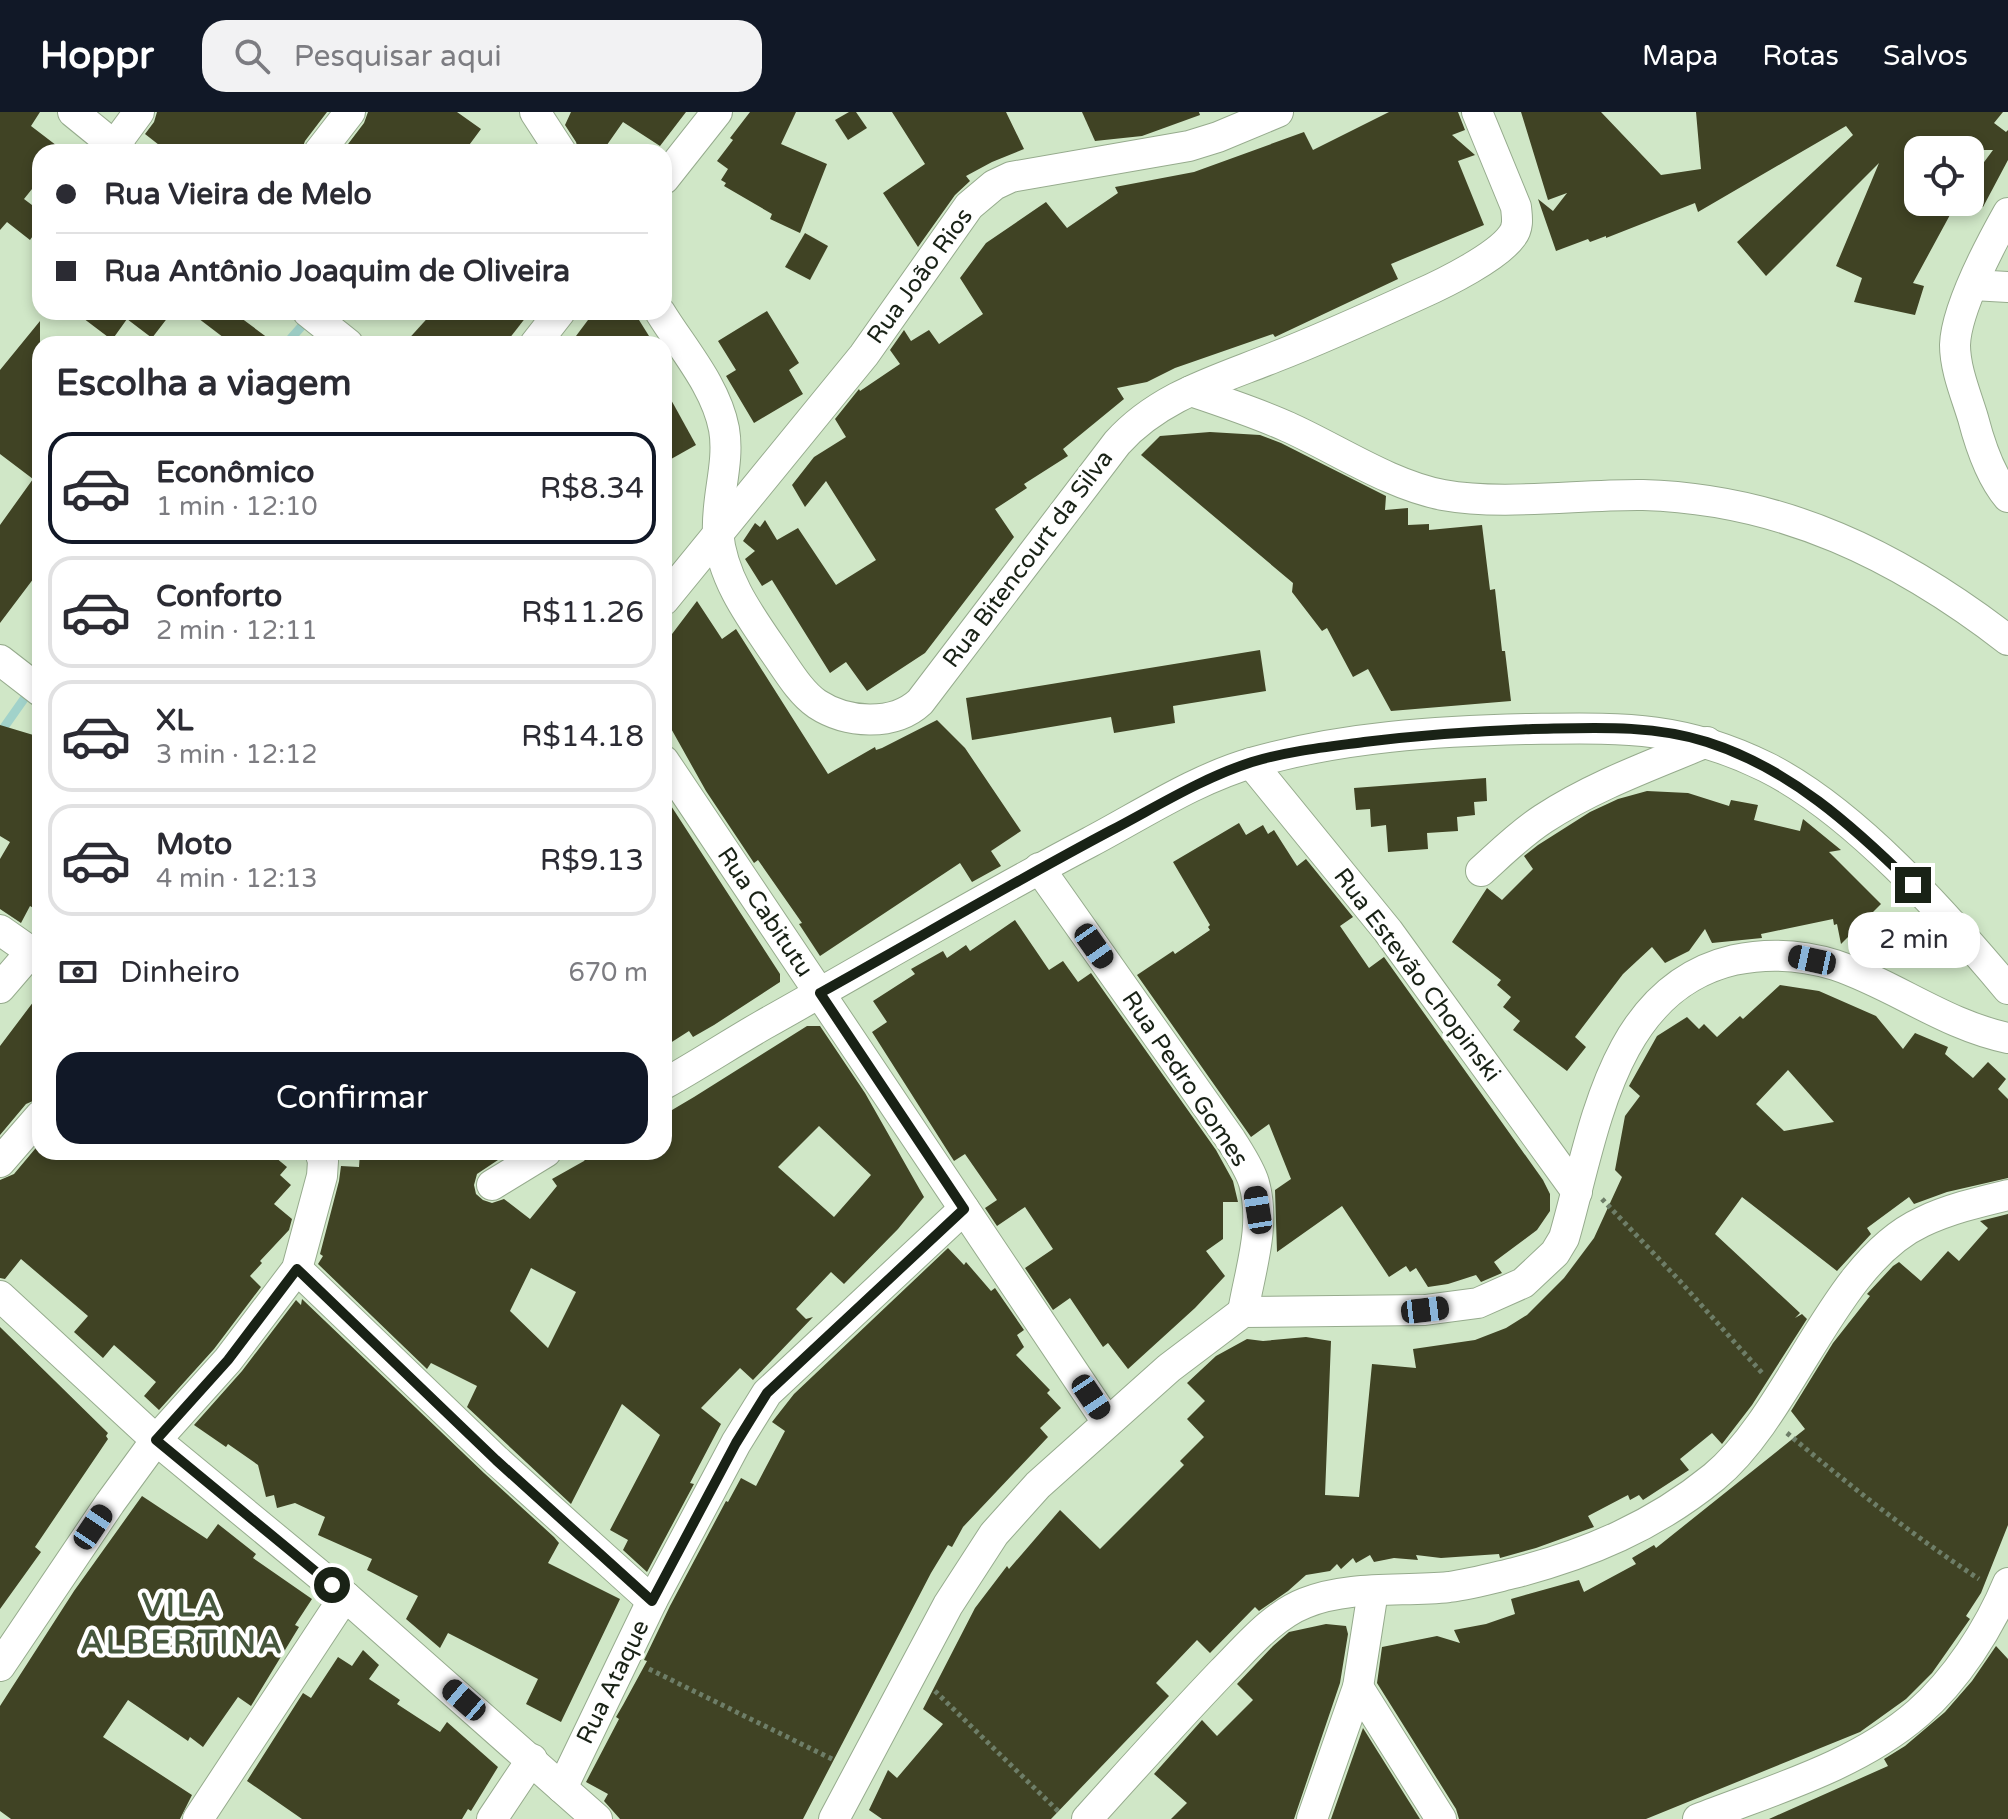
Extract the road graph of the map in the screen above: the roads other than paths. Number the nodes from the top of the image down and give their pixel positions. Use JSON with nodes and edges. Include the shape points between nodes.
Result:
{"nodes":[{"id":1,"x":73,"y":112,"type":"edge"},
{"id":2,"x":139,"y":112,"type":"edge"},
{"id":3,"x":350,"y":112,"type":"edge"},
{"id":4,"x":535,"y":112,"type":"edge"},
{"id":5,"x":717,"y":112,"type":"edge"},
{"id":6,"x":1278,"y":112,"type":"edge"},
{"id":7,"x":1477,"y":112,"type":"edge"},
{"id":8,"x":112,"y":144,"type":"edge"},
{"id":9,"x":121,"y":144,"type":"edge"},
{"id":10,"x":325,"y":144,"type":"edge"},
{"id":11,"x":556,"y":144,"type":"edge"},
{"id":12,"x":672,"y":169,"type":"edge"},
{"id":13,"x":2008,"y":213,"type":"edge"},
{"id":14,"x":1973,"y":285,"type":"junction"},
{"id":15,"x":2008,"y":287,"type":"edge"},
{"id":16,"x":318,"y":320,"type":"edge"},
{"id":17,"x":554,"y":320,"type":"edge"},
{"id":18,"x":665,"y":320,"type":"edge"},
{"id":19,"x":338,"y":336,"type":"edge"},
{"id":20,"x":541,"y":336,"type":"edge"},
{"id":21,"x":1191,"y":391,"type":"junction"},
{"id":22,"x":2008,"y":497,"type":"edge"},
{"id":23,"x":718,"y":532,"type":"junction"},
{"id":24,"x":672,"y":590,"type":"edge"},
{"id":25,"x":2008,"y":640,"type":"edge"},
{"id":26,"x":0,"y":660,"type":"edge"},
{"id":27,"x":32,"y":685,"type":"edge"},
{"id":28,"x":1707,"y":742,"type":"junction"},
{"id":29,"x":1251,"y":763,"type":"junction"},
{"id":30,"x":672,"y":773,"type":"edge"},
{"id":31,"x":1039,"y":868,"type":"junction"},
{"id":32,"x":1481,"y":871,"type":"dead end"},
{"id":33,"x":0,"y":930,"type":"edge"},
{"id":34,"x":32,"y":952,"type":"edge"},
{"id":35,"x":32,"y":959,"type":"edge"},
{"id":36,"x":0,"y":988,"type":"edge"},
{"id":37,"x":2008,"y":989,"type":"edge"},
{"id":38,"x":820,"y":993,"type":"junction"},
{"id":39,"x":2008,"y":1038,"type":"edge"},
{"id":40,"x":672,"y":1079,"type":"edge"},
{"id":41,"x":32,"y":1125,"type":"edge"},
{"id":42,"x":323,"y":1160,"type":"edge"},
{"id":43,"x":533,"y":1160,"type":"edge"},
{"id":44,"x":0,"y":1162,"type":"edge"},
{"id":45,"x":492,"y":1185,"type":"dead end"},
{"id":46,"x":1579,"y":1185,"type":"junction"},
{"id":47,"x":2008,"y":1195,"type":"edge"},
{"id":48,"x":964,"y":1209,"type":"junction"},
{"id":49,"x":297,"y":1269,"type":"junction"},
{"id":50,"x":0,"y":1296,"type":"edge"},
{"id":51,"x":1243,"y":1312,"type":"junction"},
{"id":52,"x":1107,"y":1422,"type":"junction"},
{"id":53,"x":156,"y":1440,"type":"junction"},
{"id":54,"x":2006,"y":1589,"type":"edge"},
{"id":55,"x":1373,"y":1591,"type":"junction"},
{"id":56,"x":345,"y":1596,"type":"junction"},
{"id":57,"x":652,"y":1601,"type":"junction"},
{"id":58,"x":0,"y":1666,"type":"edge"},
{"id":59,"x":1358,"y":1687,"type":"junction"},
{"id":60,"x":532,"y":1759,"type":"junction"},
{"id":61,"x":562,"y":1788,"type":"junction"},
{"id":62,"x":198,"y":1819,"type":"edge"},
{"id":63,"x":492,"y":1819,"type":"edge"},
{"id":64,"x":597,"y":1819,"type":"edge"},
{"id":65,"x":834,"y":1819,"type":"edge"},
{"id":66,"x":1087,"y":1819,"type":"edge"},
{"id":67,"x":1312,"y":1819,"type":"edge"},
{"id":68,"x":1441,"y":1819,"type":"edge"},
{"id":69,"x":1698,"y":1819,"type":"edge"}],
"edges":[{"from":1,"to":8,"type":"street"},
{"from":2,"to":9,"type":"street"},
{"from":3,"to":10,"type":"street"},
{"from":4,"to":11,"type":"street"},
{"from":5,"to":12,"type":"street"},
{"from":6,"to":23,"type":"street","name":"Rua João Rios","via":[[1189,146],[1023,174],[994,185],[969,206],[864,355]]},
{"from":7,"to":21,"type":"street","name":"Rua Bitencourt da Silva","via":[[1516,207],[1514,235],[1445,282]]},
{"from":13,"to":14,"type":"street"},
{"from":14,"to":15,"type":"street"},
{"from":14,"to":22,"type":"street","via":[[1957,330],[1958,365],[1976,430],[1997,484]]},
{"from":16,"to":19,"type":"street"},
{"from":17,"to":20,"type":"street"},
{"from":18,"to":23,"type":"street","name":"Rua Bitencourt da Silva","via":[[711,392],[724,430]]},
{"from":21,"to":23,"type":"street","name":"Rua Bitencourt da Silva","via":[[1160,405],[1127,432],[920,702],[902,714],[851,718],[802,690],[741,603]]},
{"from":21,"to":25,"type":"street","via":[[1288,427],[1441,495],[1642,495],[1745,506],[1889,560]]},
{"from":23,"to":24,"type":"street","name":"Rua João Rios"},
{"from":26,"to":27,"type":"street"},
{"from":28,"to":29,"type":"street","via":[[1632,728],[1456,731],[1314,748]]},
{"from":28,"to":32,"type":"street","via":[[1616,780],[1544,818]]},
{"from":28,"to":37,"type":"street","via":[[1770,769],[1863,836]]},
{"from":29,"to":31,"type":"street"},
{"from":29,"to":46,"type":"street","name":"Rua Estevão Chopinski","via":[[1388,931]]},
{"from":30,"to":38,"type":"street","name":"Rua Cabitutu"},
{"from":31,"to":38,"type":"street"},
{"from":31,"to":51,"type":"street","name":"Rua Pedro Gomes","via":[[1231,1140],[1254,1182],[1257,1241]]},
{"from":33,"to":34,"type":"street"},
{"from":35,"to":36,"type":"street"},
{"from":38,"to":40,"type":"street"},
{"from":38,"to":48,"type":"street","name":"Rua Cabitutu"},
{"from":39,"to":46,"type":"street","via":[[1952,1020],[1835,965],[1789,956],[1714,965],[1671,988],[1624,1049],[1606,1088]]},
{"from":41,"to":44,"type":"street"},
{"from":42,"to":49,"type":"street"},
{"from":43,"to":45,"type":"street"},
{"from":46,"to":51,"type":"street","via":[[1555,1253],[1523,1283],[1478,1303],[1425,1310]]},
{"from":47,"to":55,"type":"street","via":[[1921,1222],[1895,1238],[1867,1266],[1775,1406],[1716,1476],[1640,1528],[1561,1561],[1483,1580]]},
{"from":48,"to":52,"type":"street","name":"Rua Cabitutu"},
{"from":48,"to":57,"type":"street","name":"Rua Ataque","via":[[767,1393]]},
{"from":49,"to":53,"type":"street","via":[[228,1360]]},
{"from":49,"to":57,"type":"street"},
{"from":50,"to":53,"type":"street"},
{"from":51,"to":52,"type":"street"},
{"from":52,"to":65,"type":"street","via":[[994,1534],[948,1605]]},
{"from":53,"to":56,"type":"street"},
{"from":53,"to":58,"type":"street"},
{"from":54,"to":69,"type":"street","via":[[1951,1678],[1918,1713],[1841,1761]]},
{"from":55,"to":59,"type":"street"},
{"from":55,"to":66,"type":"street","via":[[1306,1603],[1270,1626]]},
{"from":56,"to":60,"type":"street"},
{"from":56,"to":62,"type":"street"},
{"from":57,"to":61,"type":"street","name":"Rua Ataque"},
{"from":59,"to":67,"type":"street"},
{"from":59,"to":68,"type":"street"},
{"from":60,"to":61,"type":"street"},
{"from":60,"to":63,"type":"street"},
{"from":61,"to":64,"type":"street"}]}
